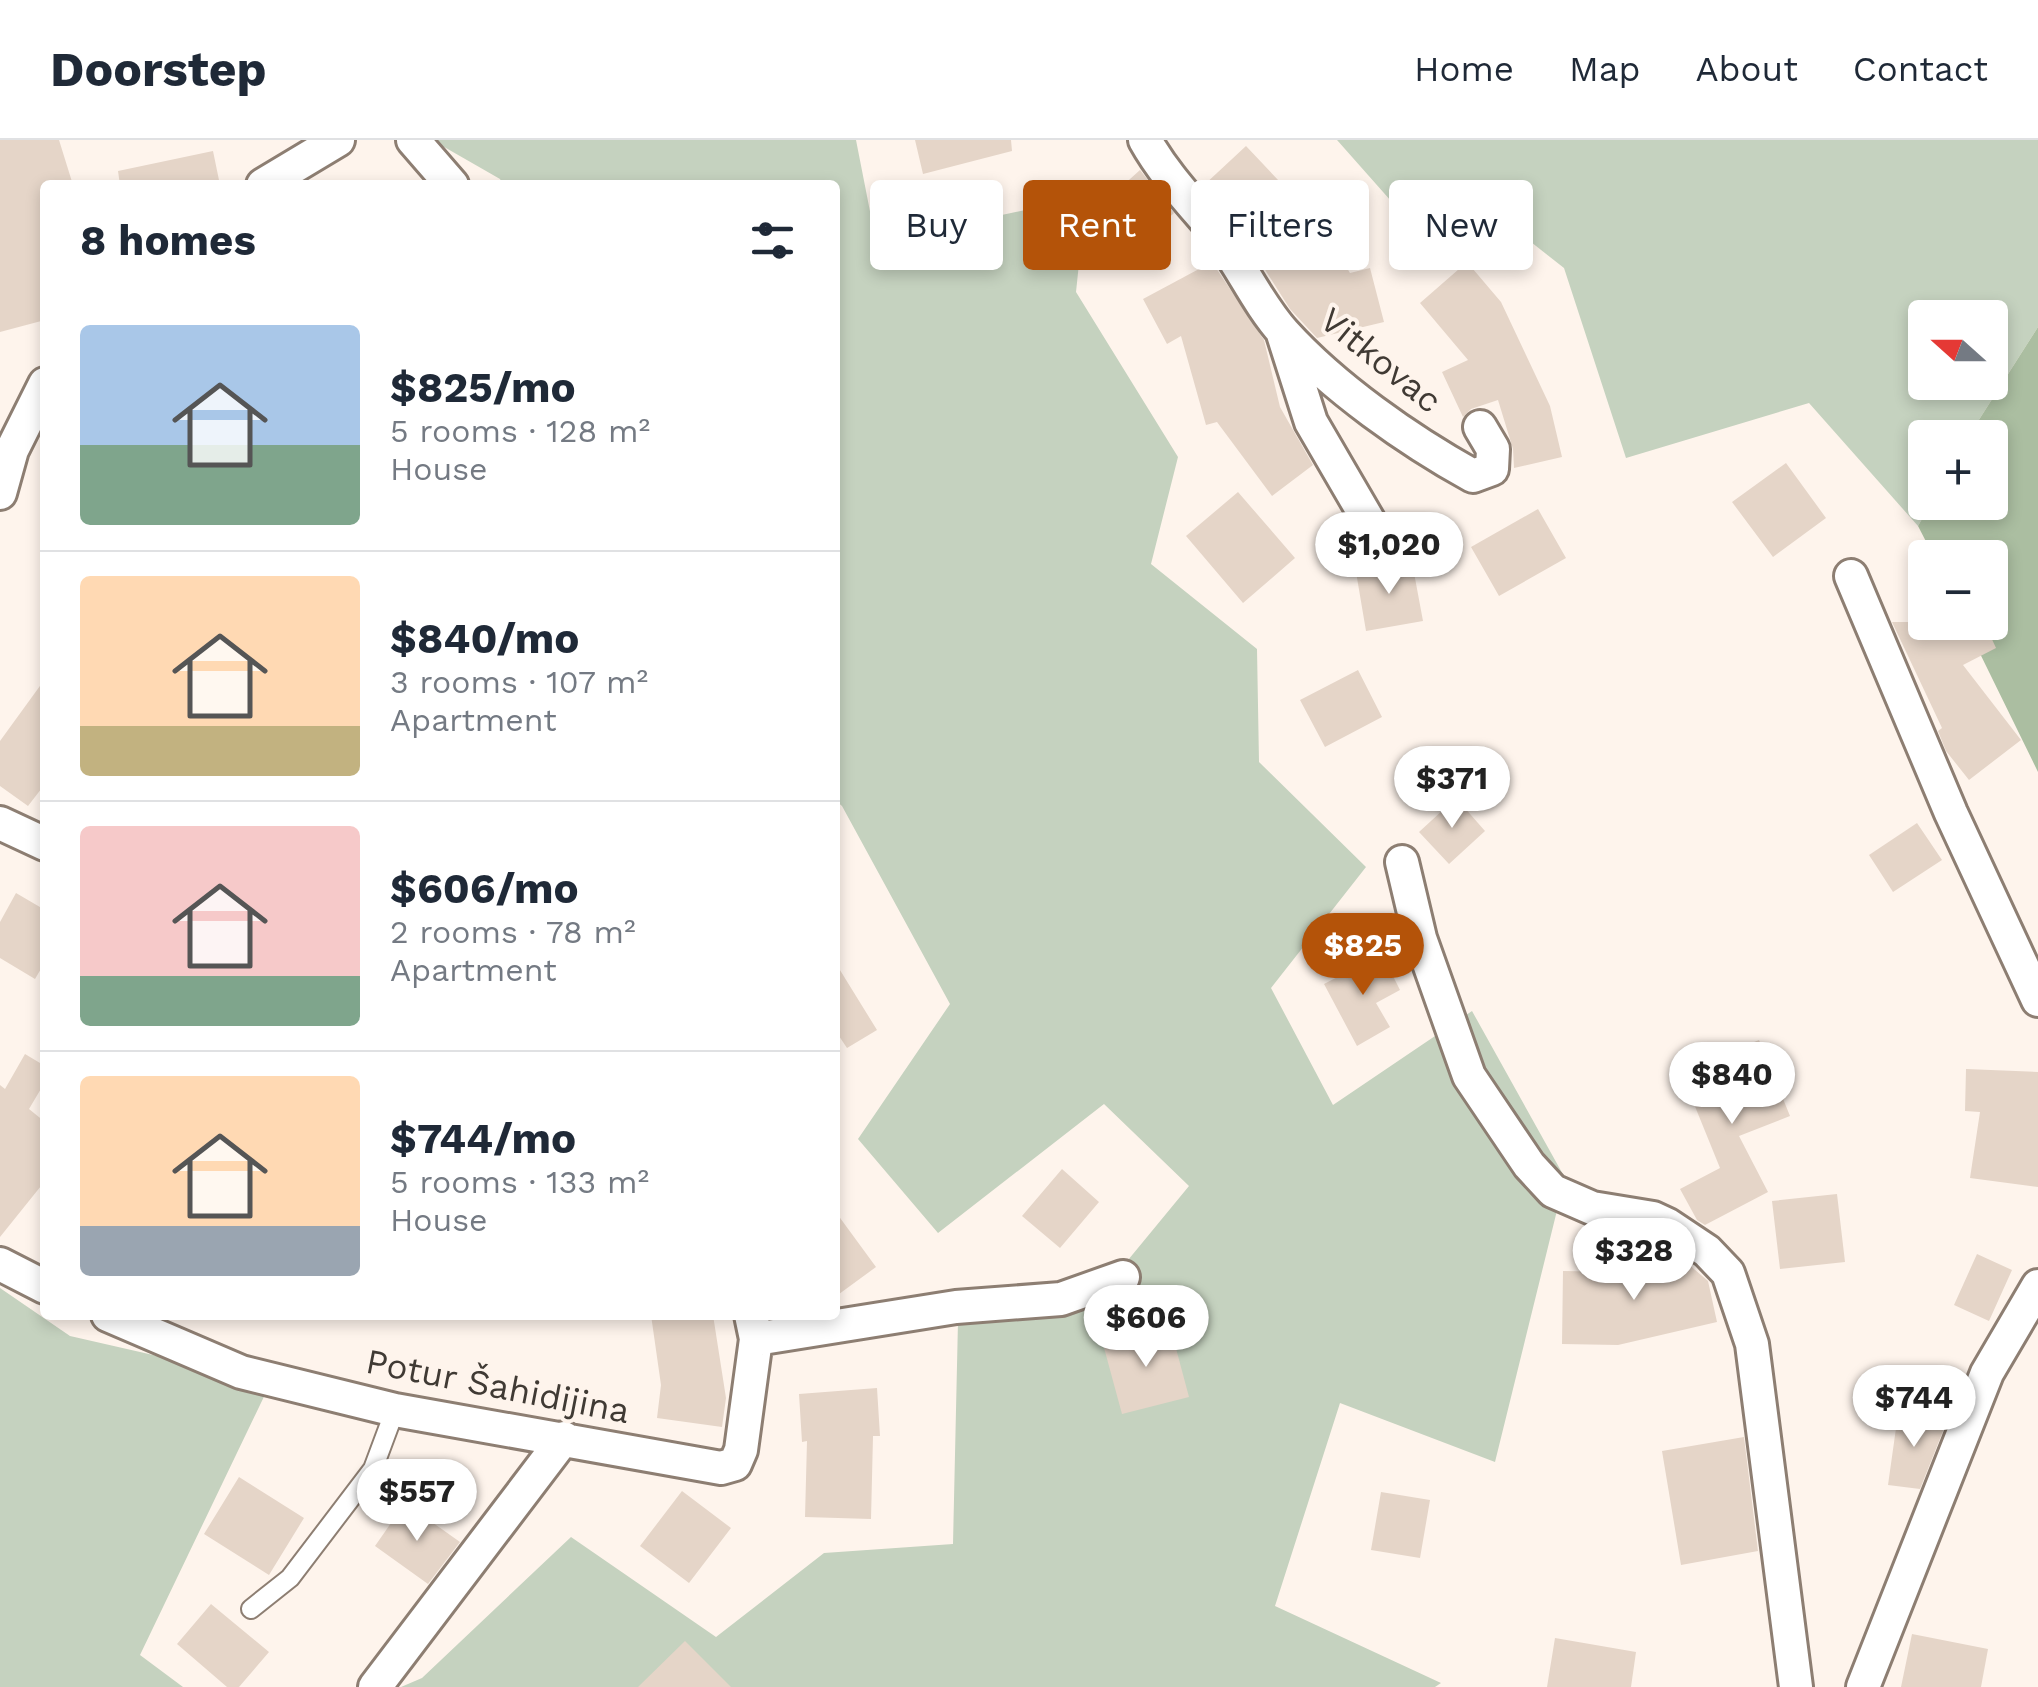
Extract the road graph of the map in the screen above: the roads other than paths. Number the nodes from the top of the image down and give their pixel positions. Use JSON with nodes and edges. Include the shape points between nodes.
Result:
{"nodes":[{"id":1,"x":338,"y":140,"type":"edge"},
{"id":2,"x":412,"y":140,"type":"edge"},
{"id":3,"x":1145,"y":140,"type":"edge"},
{"id":4,"x":272,"y":180,"type":"edge"},
{"id":5,"x":448,"y":180,"type":"edge"},
{"id":6,"x":1282,"y":332,"type":"junction"},
{"id":7,"x":40,"y":394,"type":"edge"},
{"id":8,"x":1480,"y":427,"type":"dead end"},
{"id":9,"x":0,"y":494,"type":"edge"},
{"id":10,"x":1386,"y":549,"type":"dead end"},
{"id":11,"x":1851,"y":576,"type":"dead end"},
{"id":12,"x":0,"y":823,"type":"edge"},
{"id":13,"x":40,"y":842,"type":"edge"},
{"id":14,"x":1402,"y":862,"type":"dead end"},
{"id":15,"x":2038,"y":1000,"type":"edge"},
{"id":16,"x":0,"y":1264,"type":"edge"},
{"id":17,"x":1124,"y":1277,"type":"dead end"},
{"id":18,"x":40,"y":1284,"type":"edge"},
{"id":19,"x":2038,"y":1286,"type":"edge"},
{"id":20,"x":840,"y":1318,"type":"edge"},
{"id":21,"x":120,"y":1320,"type":"edge"},
{"id":22,"x":825,"y":1320,"type":"edge"},
{"id":23,"x":754,"y":1327,"type":"edge"},
{"id":24,"x":395,"y":1410,"type":"junction"},
{"id":25,"x":564,"y":1438,"type":"junction"},
{"id":26,"x":251,"y":1608,"type":"dead end"},
{"id":27,"x":376,"y":1687,"type":"edge"},
{"id":28,"x":1796,"y":1687,"type":"edge"},
{"id":29,"x":1863,"y":1687,"type":"edge"}],
"edges":[{"from":1,"to":4,"type":"street"},
{"from":2,"to":5,"type":"street"},
{"from":3,"to":6,"type":"street","name":"Vitkovac"},
{"from":6,"to":8,"type":"street","name":"Vitkovac","via":[[1350,392],[1473,476],[1492,470],[1494,449]]},
{"from":6,"to":10,"type":"street","via":[[1310,422]]},
{"from":7,"to":9,"type":"street","via":[[12,450]]},
{"from":11,"to":15,"type":"street"},
{"from":12,"to":13,"type":"street"},
{"from":14,"to":28,"type":"street","via":[[1420,938],[1469,1076],[1529,1165],[1553,1191],[1592,1208],[1653,1218],[1682,1233],[1728,1273],[1752,1344]]},
{"from":16,"to":18,"type":"street"},
{"from":17,"to":20,"type":"street","via":[[1061,1298]]},
{"from":19,"to":29,"type":"street","via":[[1987,1372]]},
{"from":21,"to":24,"type":"street","name":"Potur Šahidijina","via":[[241,1372]]},
{"from":22,"to":23,"type":"street"},
{"from":23,"to":25,"type":"street","name":"Potur Šahidijina","via":[[735,1464],[710,1467]]},
{"from":24,"to":25,"type":"street","name":"Potur Šahidijina"},
{"from":24,"to":26,"type":"lane","via":[[373,1468],[290,1578]]},
{"from":25,"to":27,"type":"street"}]}
